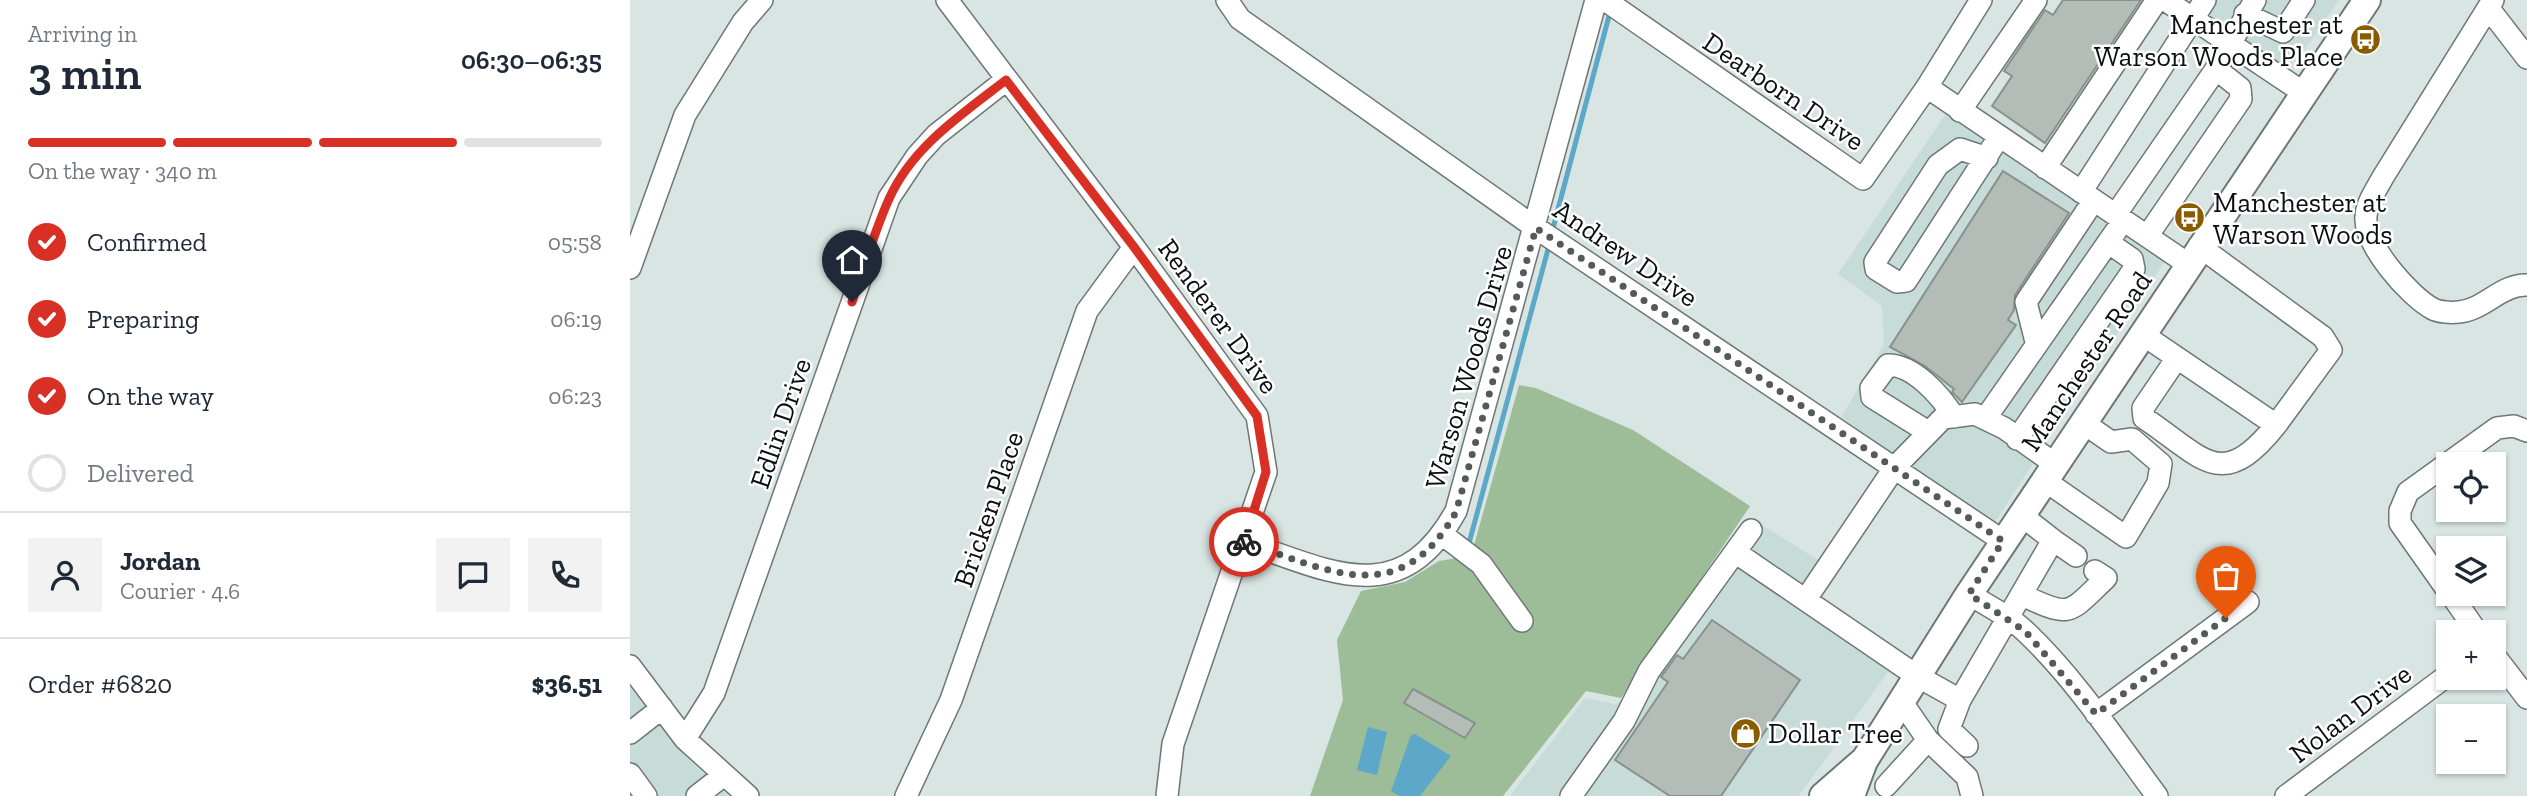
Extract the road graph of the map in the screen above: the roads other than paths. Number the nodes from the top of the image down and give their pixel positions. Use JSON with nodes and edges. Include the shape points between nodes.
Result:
{"nodes":[{"id":1,"x":762,"y":0,"type":"edge"},
{"id":2,"x":947,"y":0,"type":"edge"},
{"id":3,"x":1227,"y":0,"type":"edge"},
{"id":4,"x":1596,"y":0,"type":"edge"},
{"id":5,"x":1605,"y":0,"type":"edge"},
{"id":6,"x":1981,"y":0,"type":"edge"},
{"id":7,"x":2035,"y":0,"type":"edge"},
{"id":8,"x":2157,"y":0,"type":"edge"},
{"id":9,"x":2165,"y":0,"type":"edge"},
{"id":10,"x":2205,"y":0,"type":"edge"},
{"id":11,"x":2304,"y":0,"type":"edge"},
{"id":12,"x":2367,"y":0,"type":"edge"},
{"id":13,"x":2491,"y":5,"type":"edge"},
{"id":14,"x":2250,"y":7,"type":"edge"},
{"id":15,"x":2193,"y":18,"type":"junction"},
{"id":16,"x":2229,"y":42,"type":"junction"},
{"id":17,"x":2527,"y":58,"type":"edge"},
{"id":18,"x":2217,"y":69,"type":"junction"},
{"id":19,"x":1006,"y":80,"type":"junction"},
{"id":20,"x":1927,"y":87,"type":"junction"},
{"id":21,"x":2304,"y":93,"type":"junction"},
{"id":22,"x":1960,"y":111,"type":"junction"},
{"id":23,"x":1999,"y":137,"type":"junction"},
{"id":24,"x":1987,"y":158,"type":"junction"},
{"id":25,"x":2045,"y":168,"type":"junction"},
{"id":26,"x":2087,"y":196,"type":"junction"},
{"id":27,"x":2120,"y":217,"type":"junction"},
{"id":28,"x":1546,"y":234,"type":"junction"},
{"id":29,"x":2148,"y":236,"type":"junction"},
{"id":30,"x":2109,"y":243,"type":"junction"},
{"id":31,"x":1134,"y":247,"type":"junction"},
{"id":32,"x":2194,"y":255,"type":"junction"},
{"id":33,"x":630,"y":268,"type":"edge"},
{"id":34,"x":2527,"y":285,"type":"edge"},
{"id":35,"x":2142,"y":334,"type":"junction"},
{"id":36,"x":2036,"y":342,"type":"junction"},
{"id":37,"x":2177,"y":358,"type":"junction"},
{"id":38,"x":1954,"y":417,"type":"junction"},
{"id":39,"x":1985,"y":419,"type":"junction"},
{"id":40,"x":2082,"y":422,"type":"junction"},
{"id":41,"x":2276,"y":425,"type":"junction"},
{"id":42,"x":2527,"y":430,"type":"edge"},
{"id":43,"x":1928,"y":432,"type":"junction"},
{"id":44,"x":2017,"y":439,"type":"junction"},
{"id":45,"x":1895,"y":467,"type":"junction"},
{"id":46,"x":2049,"y":472,"type":"junction"},
{"id":47,"x":2021,"y":515,"type":"junction"},
{"id":48,"x":1751,"y":530,"type":"dead end"},
{"id":49,"x":1443,"y":535,"type":"junction"},
{"id":50,"x":2053,"y":540,"type":"junction"},
{"id":51,"x":2003,"y":541,"type":"junction"},
{"id":52,"x":1244,"y":542,"type":"junction"},
{"id":53,"x":1735,"y":552,"type":"junction"},
{"id":54,"x":2076,"y":556,"type":"dead end"},
{"id":55,"x":2100,"y":574,"type":"dead end"},
{"id":56,"x":2436,"y":574,"type":"edge"},
{"id":57,"x":1969,"y":594,"type":"junction"},
{"id":58,"x":2022,"y":596,"type":"junction"},
{"id":59,"x":1806,"y":599,"type":"junction"},
{"id":60,"x":2248,"y":603,"type":"dead end"},
{"id":61,"x":2009,"y":620,"type":"junction"},
{"id":62,"x":1522,"y":621,"type":"dead end"},
{"id":63,"x":630,"y":666,"type":"edge"},
{"id":64,"x":2506,"y":671,"type":"edge"},
{"id":65,"x":1917,"y":676,"type":"junction"},
{"id":66,"x":2436,"y":685,"type":"edge"},
{"id":67,"x":2527,"y":698,"type":"edge"},
{"id":68,"x":1959,"y":700,"type":"junction"},
{"id":69,"x":1901,"y":701,"type":"junction"},
{"id":70,"x":662,"y":708,"type":"junction"},
{"id":71,"x":2096,"y":714,"type":"junction"},
{"id":72,"x":630,"y":733,"type":"edge"},
{"id":73,"x":685,"y":739,"type":"junction"},
{"id":74,"x":1928,"y":740,"type":"junction"},
{"id":75,"x":1967,"y":746,"type":"dead end"},
{"id":76,"x":1864,"y":761,"type":"junction"},
{"id":77,"x":630,"y":774,"type":"edge"},
{"id":78,"x":724,"y":775,"type":"junction"},
{"id":79,"x":1888,"y":791,"type":"edge"},
{"id":80,"x":646,"y":796,"type":"edge"},
{"id":81,"x":697,"y":796,"type":"edge"},
{"id":82,"x":748,"y":796,"type":"edge"},
{"id":83,"x":906,"y":796,"type":"edge"},
{"id":84,"x":1167,"y":796,"type":"edge"},
{"id":85,"x":1571,"y":796,"type":"edge"},
{"id":86,"x":1823,"y":796,"type":"edge"},
{"id":87,"x":1851,"y":796,"type":"edge"},
{"id":88,"x":1972,"y":796,"type":"edge"},
{"id":89,"x":2157,"y":796,"type":"edge"},
{"id":90,"x":2286,"y":796,"type":"edge"}],
"edges":[{"from":1,"to":33,"type":"street","via":[[743,22],[685,115]]},
{"from":2,"to":19,"type":"street","name":"Renderer Drive"},
{"from":3,"to":28,"type":"street","name":"Andrew Drive","via":[[1240,19]]},
{"from":4,"to":28,"type":"street","name":"Warson Woods Drive"},
{"from":5,"to":20,"type":"street","name":"Dearborn Drive","via":[[1863,179]]},
{"from":6,"to":20,"type":"street"},
{"from":7,"to":22,"type":"street"},
{"from":8,"to":25,"type":"street"},
{"from":9,"to":15,"type":"street"},
{"from":10,"to":15,"type":"street"},
{"from":11,"to":14,"type":"street","via":[[2283,32]]},
{"from":12,"to":21,"type":"main road","name":"Manchester Road"},
{"from":13,"to":17,"type":"street"},
{"from":13,"to":34,"type":"street","via":[[2376,188],[2365,218],[2376,250],[2418,300],[2436,311],[2461,312],[2513,285]]},
{"from":14,"to":16,"type":"street"},
{"from":15,"to":16,"type":"street"},
{"from":15,"to":26,"type":"street"},
{"from":16,"to":18,"type":"street"},
{"from":16,"to":21,"type":"street"},
{"from":18,"to":27,"type":"street"},
{"from":18,"to":29,"type":"street","via":[[2240,88],[2241,99]]},
{"from":19,"to":31,"type":"street","name":"Renderer Drive"},
{"from":19,"to":73,"type":"street","name":"Edlin Drive","via":[[936,135],[889,198],[714,693]]},
{"from":20,"to":22,"type":"street"},
{"from":21,"to":32,"type":"main road","name":"Manchester Road"},
{"from":22,"to":23,"type":"street"},
{"from":23,"to":24,"type":"street"},
{"from":23,"to":25,"type":"street"},
{"from":24,"to":24,"type":"street","via":[[1906,281],[1897,282],[1877,269],[1875,262],[1938,165],[1960,149]]},
{"from":25,"to":26,"type":"street"},
{"from":26,"to":27,"type":"street"},
{"from":26,"to":36,"type":"street","via":[[2026,302]]},
{"from":27,"to":29,"type":"street"},
{"from":27,"to":30,"type":"street"},
{"from":28,"to":45,"type":"street","name":"Andrew Drive"},
{"from":28,"to":49,"type":"street","name":"Warson Woods Drive","via":[[1456,512]]},
{"from":29,"to":32,"type":"street"},
{"from":30,"to":36,"type":"street"},
{"from":30,"to":44,"type":"street","via":[[2132,259],[2134,269]]},
{"from":31,"to":52,"type":"street","name":"Renderer Drive","via":[[1257,416],[1266,472]]},
{"from":31,"to":83,"type":"street","name":"Bricken Place","via":[[1087,311],[951,700]]},
{"from":32,"to":35,"type":"main road","name":"Manchester Road"},
{"from":32,"to":41,"type":"street","via":[[2323,337],[2331,351]]},
{"from":35,"to":37,"type":"street"},
{"from":35,"to":40,"type":"main road","name":"Manchester Road"},
{"from":36,"to":39,"type":"street"},
{"from":37,"to":41,"type":"street"},
{"from":37,"to":41,"type":"street","via":[[2143,408],[2144,418],[2216,466],[2248,455]]},
{"from":38,"to":39,"type":"street","via":[[1975,414]]},
{"from":38,"to":43,"type":"street","via":[[1943,418]]},
{"from":38,"to":43,"type":"street","via":[[1931,389],[1899,365],[1888,365],[1871,388],[1872,397]]},
{"from":39,"to":44,"type":"street"},
{"from":40,"to":46,"type":"main road","name":"Manchester Road"},
{"from":40,"to":46,"type":"street","via":[[2111,442],[2132,439],[2161,464],[2158,483],[2126,537]]},
{"from":42,"to":56,"type":"street","via":[[2497,428],[2408,492],[2400,523]]},
{"from":43,"to":45,"type":"street"},
{"from":44,"to":46,"type":"street"},
{"from":45,"to":51,"type":"street","name":"Andrew Drive"},
{"from":45,"to":59,"type":"street"},
{"from":46,"to":47,"type":"main road","name":"Manchester Road"},
{"from":47,"to":50,"type":"street"},
{"from":47,"to":51,"type":"main road","name":"Manchester Road"},
{"from":48,"to":53,"type":"street"},
{"from":49,"to":52,"type":"street","name":"Warson Woods Drive","via":[[1407,566],[1375,575],[1345,576]]},
{"from":49,"to":62,"type":"street","via":[[1481,564]]},
{"from":50,"to":54,"type":"street"},
{"from":50,"to":58,"type":"street"},
{"from":51,"to":57,"type":"main road","name":"Manchester Road"},
{"from":52,"to":84,"type":"street","name":"Renderer Drive","via":[[1173,744]]},
{"from":53,"to":59,"type":"street"},
{"from":53,"to":85,"type":"street","via":[[1649,671],[1624,721]]},
{"from":55,"to":58,"type":"street","via":[[2073,609],[2060,613]]},
{"from":57,"to":61,"type":"street"},
{"from":57,"to":65,"type":"main road","name":"Manchester Road"},
{"from":58,"to":61,"type":"street"},
{"from":59,"to":65,"type":"street"},
{"from":60,"to":71,"type":"street"},
{"from":61,"to":68,"type":"street"},
{"from":61,"to":71,"type":"street","via":[[2045,652]]},
{"from":63,"to":70,"type":"street"},
{"from":64,"to":67,"type":"street"},
{"from":65,"to":68,"type":"street"},
{"from":65,"to":69,"type":"main road","name":"Manchester Road"},
{"from":66,"to":90,"type":"street","name":"Nolan Drive"},
{"from":68,"to":75,"type":"street","via":[[1949,729]]},
{"from":69,"to":74,"type":"street"},
{"from":69,"to":76,"type":"main road","name":"Manchester Road"},
{"from":70,"to":72,"type":"street"},
{"from":70,"to":73,"type":"street"},
{"from":71,"to":89,"type":"street"},
{"from":73,"to":78,"type":"street"},
{"from":74,"to":79,"type":"street"},
{"from":74,"to":88,"type":"street","via":[[1967,776]]},
{"from":76,"to":79,"type":"street"},
{"from":76,"to":86,"type":"main road","name":"Manchester Road"},
{"from":76,"to":87,"type":"main road","name":"Manchester Road"},
{"from":77,"to":80,"type":"street"},
{"from":78,"to":81,"type":"street"},
{"from":78,"to":82,"type":"street"}]}
